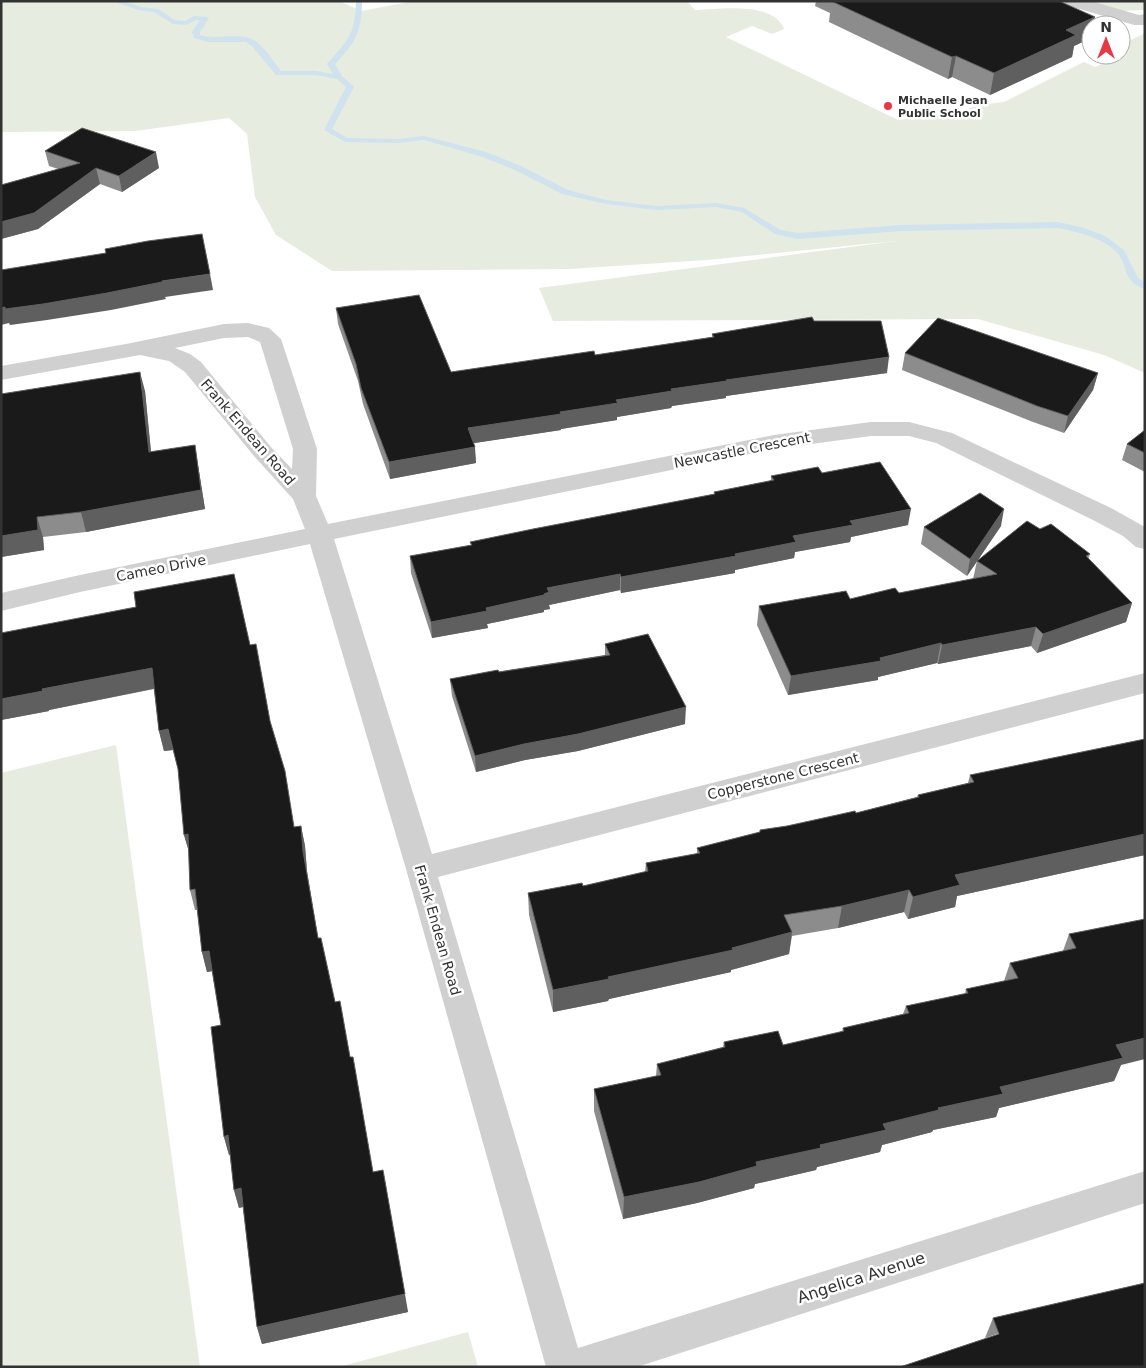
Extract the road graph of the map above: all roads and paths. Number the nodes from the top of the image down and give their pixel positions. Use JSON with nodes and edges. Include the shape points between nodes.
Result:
{"nodes":[{"id":1,"x":1072,"y":1,"type":"edge"},
{"id":2,"x":1145,"y":19,"type":"edge"},
{"id":3,"x":224,"y":331,"type":"junction"},
{"id":4,"x":126,"y":351,"type":"junction"},
{"id":5,"x":193,"y":367,"type":"junction"},
{"id":6,"x":1,"y":373,"type":"edge"},
{"id":7,"x":304,"y":496,"type":"junction"},
{"id":8,"x":320,"y":534,"type":"junction"},
{"id":9,"x":1145,"y":540,"type":"edge"},
{"id":10,"x":1,"y":602,"type":"edge"},
{"id":11,"x":1145,"y":683,"type":"edge"},
{"id":12,"x":420,"y":869,"type":"junction"},
{"id":13,"x":1145,"y":1187,"type":"edge"},
{"id":14,"x":564,"y":1367,"type":"edge"},
{"id":15,"x":577,"y":1367,"type":"edge"}],
"edges":[{"from":1,"to":2,"type":"street","via":[[1140,21]]},
{"from":3,"to":4,"type":"street","name":"Frank Endean Road"},
{"from":3,"to":5,"type":"street","name":"Frank Endean Road","via":[[199,340],[191,354]]},
{"from":3,"to":7,"type":"street","name":"Frank Endean Road","via":[[248,330],[270,339],[305,449]]},
{"from":4,"to":5,"type":"street","name":"Frank Endean Road","via":[[169,352],[180,355]]},
{"from":4,"to":6,"type":"street","name":"Frank Endean Road"},
{"from":5,"to":7,"type":"street","name":"Frank Endean Road"},
{"from":7,"to":8,"type":"street","name":"Frank Endean Road"},
{"from":8,"to":9,"type":"street","name":"Newcastle Crescent","via":[[774,442],[871,429],[909,429],[944,438],[1102,514]]},
{"from":8,"to":10,"type":"street","name":"Cameo Drive"},
{"from":8,"to":12,"type":"street","name":"Frank Endean Road"},
{"from":11,"to":12,"type":"street","name":"Copperstone Crescent"},
{"from":12,"to":14,"type":"street","name":"Frank Endean Road"},
{"from":13,"to":15,"type":"street","name":"Angelica Avenue"}]}
